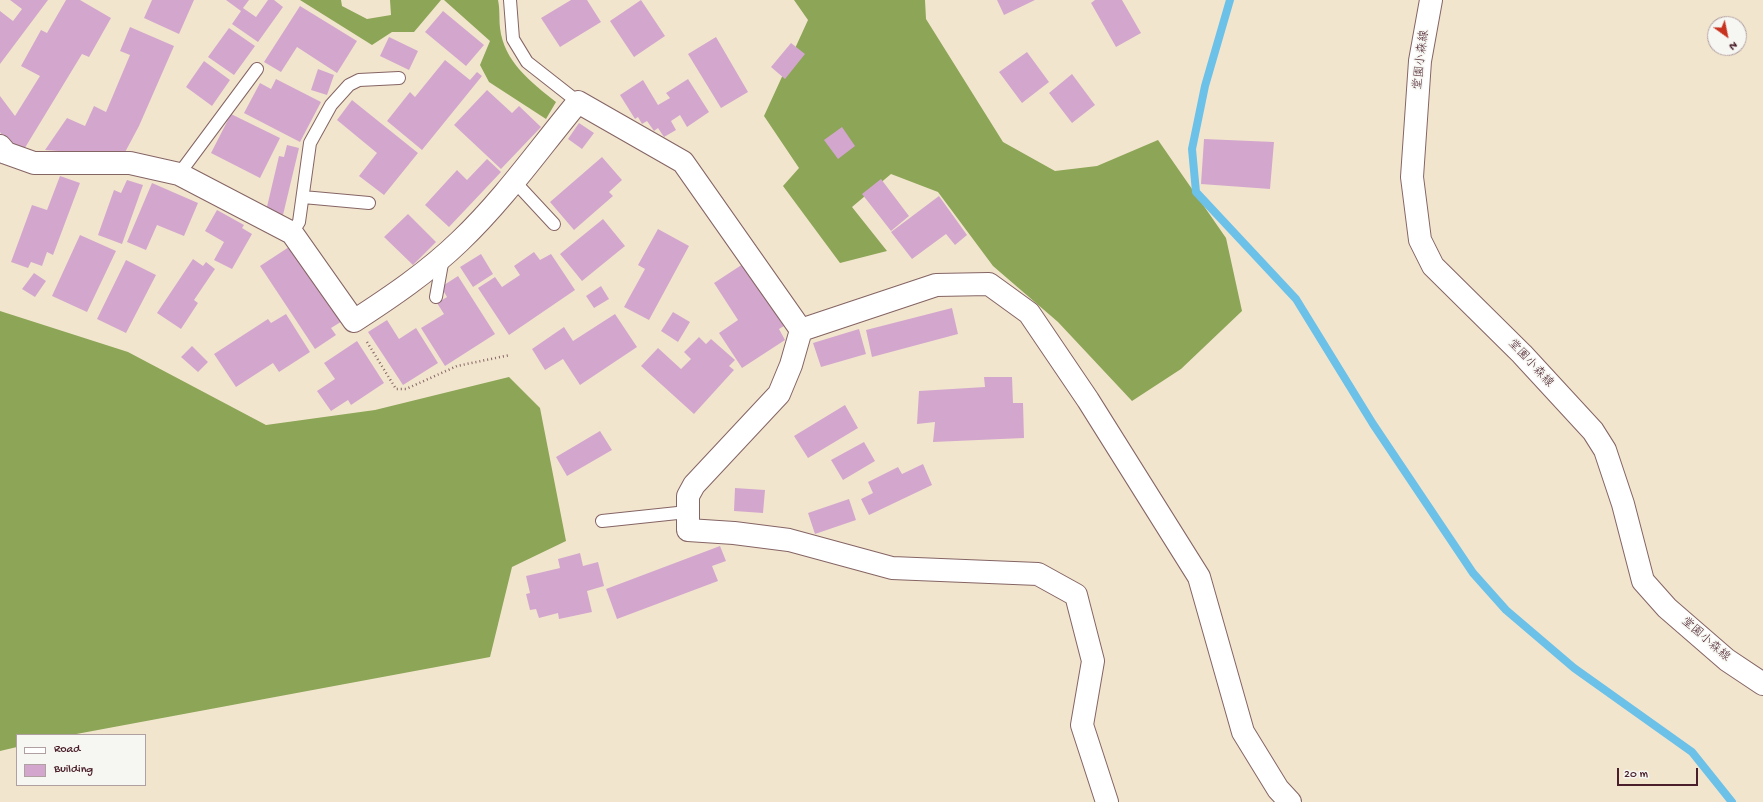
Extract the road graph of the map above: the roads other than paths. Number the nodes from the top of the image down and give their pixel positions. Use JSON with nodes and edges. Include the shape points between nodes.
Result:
{"nodes":[{"id":1,"x":510,"y":0,"type":"edge"},
{"id":2,"x":1431,"y":0,"type":"edge"},
{"id":3,"x":256,"y":69,"type":"dead end"},
{"id":4,"x":399,"y":78,"type":"dead end"},
{"id":5,"x":578,"y":102,"type":"junction"},
{"id":6,"x":2,"y":152,"type":"edge"},
{"id":7,"x":179,"y":174,"type":"junction"},
{"id":8,"x":515,"y":182,"type":"junction"},
{"id":9,"x":303,"y":197,"type":"junction"},
{"id":10,"x":369,"y":203,"type":"dead end"},
{"id":11,"x":554,"y":224,"type":"dead end"},
{"id":12,"x":292,"y":234,"type":"junction"},
{"id":13,"x":443,"y":255,"type":"junction"},
{"id":14,"x":436,"y":297,"type":"dead end"},
{"id":15,"x":801,"y":330,"type":"junction"},
{"id":16,"x":687,"y":512,"type":"junction"},
{"id":17,"x":602,"y":521,"type":"dead end"},
{"id":18,"x":1763,"y":684,"type":"edge"},
{"id":19,"x":1107,"y":802,"type":"edge"},
{"id":20,"x":1290,"y":802,"type":"edge"}],
"edges":[{"from":1,"to":5,"type":"lane","via":[[513,39],[527,62]]},
{"from":2,"to":18,"type":"street","name":"堂園小森線","via":[[1420,61],[1412,178],[1420,240],[1433,266],[1522,354],[1593,431],[1605,450],[1623,504],[1643,581],[1667,608],[1727,660]]},
{"from":3,"to":7,"type":"lane"},
{"from":4,"to":9,"type":"lane","via":[[359,80],[348,85],[331,105],[310,143]]},
{"from":5,"to":8,"type":"street"},
{"from":5,"to":15,"type":"street","via":[[683,162]]},
{"from":6,"to":7,"type":"street","via":[[34,162],[130,163]]},
{"from":7,"to":12,"type":"street"},
{"from":8,"to":11,"type":"lane"},
{"from":8,"to":13,"type":"street","via":[[460,241]]},
{"from":9,"to":10,"type":"lane"},
{"from":9,"to":12,"type":"lane","via":[[299,222]]},
{"from":12,"to":13,"type":"street","via":[[354,321],[410,284]]},
{"from":13,"to":14,"type":"lane"},
{"from":15,"to":16,"type":"street","via":[[779,394],[694,485],[688,496]]},
{"from":15,"to":20,"type":"street","via":[[936,285],[989,284],[1029,314],[1088,400],[1199,577],[1243,732],[1278,789]]},
{"from":16,"to":17,"type":"lane"},
{"from":16,"to":19,"type":"street","via":[[688,530],[789,540],[892,568],[1038,574],[1076,595],[1093,661],[1082,725]]}]}
